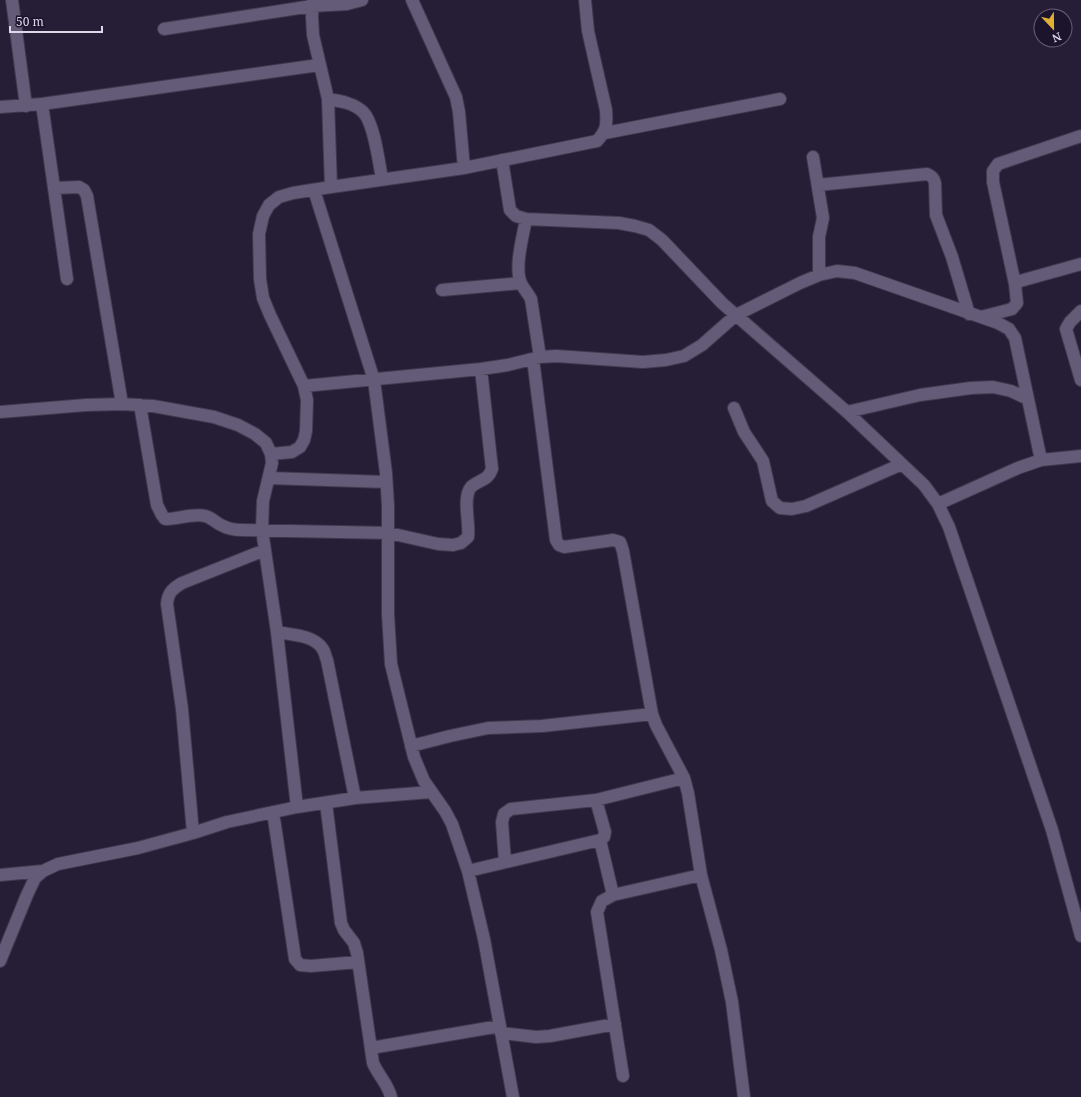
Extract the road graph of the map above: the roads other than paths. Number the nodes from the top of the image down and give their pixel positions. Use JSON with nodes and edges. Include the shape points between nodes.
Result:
{"nodes":[{"id":1,"x":12,"y":0,"type":"edge"},
{"id":2,"x":362,"y":0,"type":"edge"},
{"id":3,"x":412,"y":0,"type":"edge"},
{"id":4,"x":585,"y":0,"type":"edge"},
{"id":5,"x":313,"y":3,"type":"edge"},
{"id":6,"x":164,"y":29,"type":"dead end"},
{"id":7,"x":319,"y":65,"type":"junction"},
{"id":8,"x":328,"y":99,"type":"junction"},
{"id":9,"x":780,"y":100,"type":"dead end"},
{"id":10,"x":42,"y":104,"type":"junction"},
{"id":11,"x":26,"y":106,"type":"junction"},
{"id":12,"x":0,"y":107,"type":"edge"},
{"id":13,"x":605,"y":133,"type":"junction"},
{"id":14,"x":1081,"y":136,"type":"edge"},
{"id":15,"x":813,"y":157,"type":"dead end"},
{"id":16,"x":502,"y":160,"type":"junction"},
{"id":17,"x":464,"y":168,"type":"junction"},
{"id":18,"x":382,"y":179,"type":"junction"},
{"id":19,"x":818,"y":185,"type":"junction"},
{"id":20,"x":331,"y":187,"type":"junction"},
{"id":21,"x":55,"y":188,"type":"junction"},
{"id":22,"x":314,"y":190,"type":"junction"},
{"id":23,"x":526,"y":219,"type":"junction"},
{"id":24,"x":1081,"y":264,"type":"edge"},
{"id":25,"x":819,"y":275,"type":"junction"},
{"id":26,"x":67,"y":279,"type":"dead end"},
{"id":27,"x":521,"y":283,"type":"junction"},
{"id":28,"x":1015,"y":284,"type":"junction"},
{"id":29,"x":442,"y":290,"type":"dead end"},
{"id":30,"x":1081,"y":311,"type":"edge"},
{"id":31,"x":736,"y":314,"type":"junction"},
{"id":32,"x":974,"y":316,"type":"junction"},
{"id":33,"x":536,"y":358,"type":"junction"},
{"id":34,"x":481,"y":369,"type":"junction"},
{"id":35,"x":374,"y":380,"type":"junction"},
{"id":36,"x":1081,"y":380,"type":"edge"},
{"id":37,"x":304,"y":386,"type":"junction"},
{"id":38,"x":1028,"y":399,"type":"junction"},
{"id":39,"x":122,"y":404,"type":"junction"},
{"id":40,"x":140,"y":405,"type":"junction"},
{"id":41,"x":734,"y":408,"type":"dead end"},
{"id":42,"x":0,"y":412,"type":"edge"},
{"id":43,"x":847,"y":412,"type":"junction"},
{"id":44,"x":271,"y":454,"type":"junction"},
{"id":45,"x":1081,"y":456,"type":"edge"},
{"id":46,"x":1041,"y":460,"type":"junction"},
{"id":47,"x":902,"y":464,"type":"junction"},
{"id":48,"x":269,"y":478,"type":"junction"},
{"id":49,"x":386,"y":482,"type":"junction"},
{"id":50,"x":938,"y":504,"type":"junction"},
{"id":51,"x":262,"y":530,"type":"junction"},
{"id":52,"x":389,"y":533,"type":"junction"},
{"id":53,"x":264,"y":550,"type":"junction"},
{"id":54,"x":277,"y":632,"type":"junction"},
{"id":55,"x":652,"y":714,"type":"junction"},
{"id":56,"x":411,"y":746,"type":"junction"},
{"id":57,"x":684,"y":778,"type":"junction"},
{"id":58,"x":432,"y":792,"type":"junction"},
{"id":59,"x":355,"y":798,"type":"junction"},
{"id":60,"x":596,"y":800,"type":"junction"},
{"id":61,"x":326,"y":803,"type":"junction"},
{"id":62,"x":297,"y":807,"type":"junction"},
{"id":63,"x":273,"y":812,"type":"junction"},
{"id":64,"x":193,"y":833,"type":"junction"},
{"id":65,"x":600,"y":840,"type":"junction"},
{"id":66,"x":505,"y":862,"type":"junction"},
{"id":67,"x":43,"y":871,"type":"junction"},
{"id":68,"x":468,"y":871,"type":"junction"},
{"id":69,"x":0,"y":874,"type":"edge"},
{"id":70,"x":701,"y":874,"type":"junction"},
{"id":71,"x":613,"y":895,"type":"junction"},
{"id":72,"x":1081,"y":936,"type":"edge"},
{"id":73,"x":0,"y":961,"type":"edge"},
{"id":74,"x":358,"y":962,"type":"junction"},
{"id":75,"x":614,"y":1024,"type":"junction"},
{"id":76,"x":501,"y":1029,"type":"junction"},
{"id":77,"x":371,"y":1048,"type":"junction"},
{"id":78,"x":623,"y":1076,"type":"dead end"},
{"id":79,"x":391,"y":1097,"type":"edge"},
{"id":80,"x":513,"y":1097,"type":"edge"},
{"id":81,"x":744,"y":1097,"type":"edge"}],
"edges":[{"from":1,"to":11,"type":"street"},
{"from":2,"to":5,"type":"street","via":[[333,5]]},
{"from":3,"to":17,"type":"street","via":[[456,97]]},
{"from":4,"to":13,"type":"street","via":[[588,30],[606,110]]},
{"from":5,"to":6,"type":"street"},
{"from":5,"to":7,"type":"street","via":[[313,35]]},
{"from":7,"to":8,"type":"street"},
{"from":7,"to":10,"type":"street"},
{"from":8,"to":18,"type":"street","via":[[347,103],[363,112],[371,127]]},
{"from":8,"to":20,"type":"street"},
{"from":9,"to":13,"type":"street"},
{"from":10,"to":11,"type":"street"},
{"from":10,"to":21,"type":"street"},
{"from":11,"to":12,"type":"street"},
{"from":13,"to":16,"type":"street","via":[[597,141]]},
{"from":14,"to":28,"type":"street","via":[[1009,159],[998,164],[992,171]]},
{"from":15,"to":19,"type":"street"},
{"from":16,"to":17,"type":"street"},
{"from":16,"to":23,"type":"street","via":[[510,210],[516,216]]},
{"from":17,"to":18,"type":"street"},
{"from":18,"to":20,"type":"street"},
{"from":19,"to":25,"type":"street","via":[[823,218],[819,237]]},
{"from":19,"to":32,"type":"street","via":[[927,174],[931,176],[935,183],[936,215]]},
{"from":20,"to":22,"type":"street"},
{"from":21,"to":26,"type":"street"},
{"from":21,"to":39,"type":"street","via":[[79,187],[87,196]]},
{"from":22,"to":35,"type":"street"},
{"from":22,"to":37,"type":"street","via":[[279,197],[269,205],[258,234],[263,298]]},
{"from":23,"to":27,"type":"street","via":[[519,263]]},
{"from":23,"to":31,"type":"street","via":[[620,223],[649,230]]},
{"from":24,"to":28,"type":"street"},
{"from":25,"to":31,"type":"street"},
{"from":25,"to":32,"type":"street","via":[[837,271],[855,273]]},
{"from":27,"to":29,"type":"street"},
{"from":27,"to":33,"type":"street","via":[[531,299]]},
{"from":28,"to":32,"type":"street","via":[[1016,302],[1012,309]]},
{"from":30,"to":36,"type":"street","via":[[1066,329]]},
{"from":31,"to":33,"type":"street","via":[[702,345],[684,356],[666,360],[643,362],[556,356]]},
{"from":31,"to":43,"type":"street"},
{"from":32,"to":38,"type":"street","via":[[998,323],[1009,329],[1015,338]]},
{"from":33,"to":34,"type":"street"},
{"from":33,"to":55,"type":"street","via":[[556,540],[564,547],[605,540],[620,542],[624,551]]},
{"from":34,"to":35,"type":"street"},
{"from":34,"to":52,"type":"street","via":[[492,469],[467,493],[468,537],[453,545]]},
{"from":35,"to":37,"type":"street"},
{"from":35,"to":49,"type":"street"},
{"from":37,"to":44,"type":"street","via":[[304,440],[300,447],[292,452]]},
{"from":38,"to":43,"type":"street","via":[[1011,391],[993,387],[971,388],[920,395]]},
{"from":38,"to":46,"type":"street"},
{"from":39,"to":40,"type":"street"},
{"from":39,"to":42,"type":"street","via":[[86,404]]},
{"from":40,"to":44,"type":"street","via":[[214,417],[238,425],[266,443]]},
{"from":40,"to":51,"type":"street","via":[[158,505],[165,519],[206,516],[232,529]]},
{"from":41,"to":47,"type":"street","via":[[744,432],[763,461],[772,500],[780,508],[806,506]]},
{"from":43,"to":47,"type":"street"},
{"from":44,"to":48,"type":"street"},
{"from":45,"to":46,"type":"street"},
{"from":46,"to":50,"type":"street"},
{"from":47,"to":50,"type":"street","via":[[924,485]]},
{"from":48,"to":49,"type":"street"},
{"from":48,"to":51,"type":"street","via":[[263,501]]},
{"from":49,"to":52,"type":"street"},
{"from":50,"to":72,"type":"street","via":[[949,527],[1052,830]]},
{"from":51,"to":52,"type":"street"},
{"from":51,"to":53,"type":"street"},
{"from":52,"to":56,"type":"street","via":[[388,614],[391,664]]},
{"from":53,"to":54,"type":"street"},
{"from":53,"to":64,"type":"street","via":[[182,583],[173,588],[167,596],[182,709]]},
{"from":54,"to":59,"type":"street","via":[[306,637],[323,648]]},
{"from":54,"to":62,"type":"street"},
{"from":55,"to":56,"type":"street","via":[[542,726],[488,728]]},
{"from":55,"to":57,"type":"street"},
{"from":56,"to":58,"type":"street","via":[[419,771]]},
{"from":57,"to":60,"type":"street"},
{"from":57,"to":70,"type":"street"},
{"from":58,"to":59,"type":"street"},
{"from":58,"to":68,"type":"street","via":[[452,824]]},
{"from":59,"to":61,"type":"street"},
{"from":60,"to":65,"type":"street","via":[[605,832]]},
{"from":60,"to":66,"type":"street","via":[[511,809],[504,814],[502,822]]},
{"from":61,"to":62,"type":"street"},
{"from":61,"to":74,"type":"street","via":[[341,923],[354,943]]},
{"from":62,"to":63,"type":"street"},
{"from":63,"to":64,"type":"street","via":[[227,822]]},
{"from":63,"to":74,"type":"street","via":[[295,959],[300,965],[311,966]]},
{"from":64,"to":67,"type":"street","via":[[138,848],[58,864]]},
{"from":65,"to":66,"type":"street"},
{"from":65,"to":71,"type":"street"},
{"from":66,"to":68,"type":"street"},
{"from":67,"to":69,"type":"street"},
{"from":67,"to":73,"type":"street","via":[[35,878]]},
{"from":68,"to":76,"type":"street"},
{"from":70,"to":71,"type":"street"},
{"from":70,"to":81,"type":"street","via":[[732,1002]]},
{"from":71,"to":75,"type":"street","via":[[602,901],[597,912]]},
{"from":74,"to":77,"type":"street"},
{"from":75,"to":76,"type":"street","via":[[536,1037]]},
{"from":75,"to":78,"type":"street"},
{"from":76,"to":77,"type":"street"},
{"from":76,"to":80,"type":"street"},
{"from":77,"to":79,"type":"street","via":[[376,1071],[387,1085]]}]}
